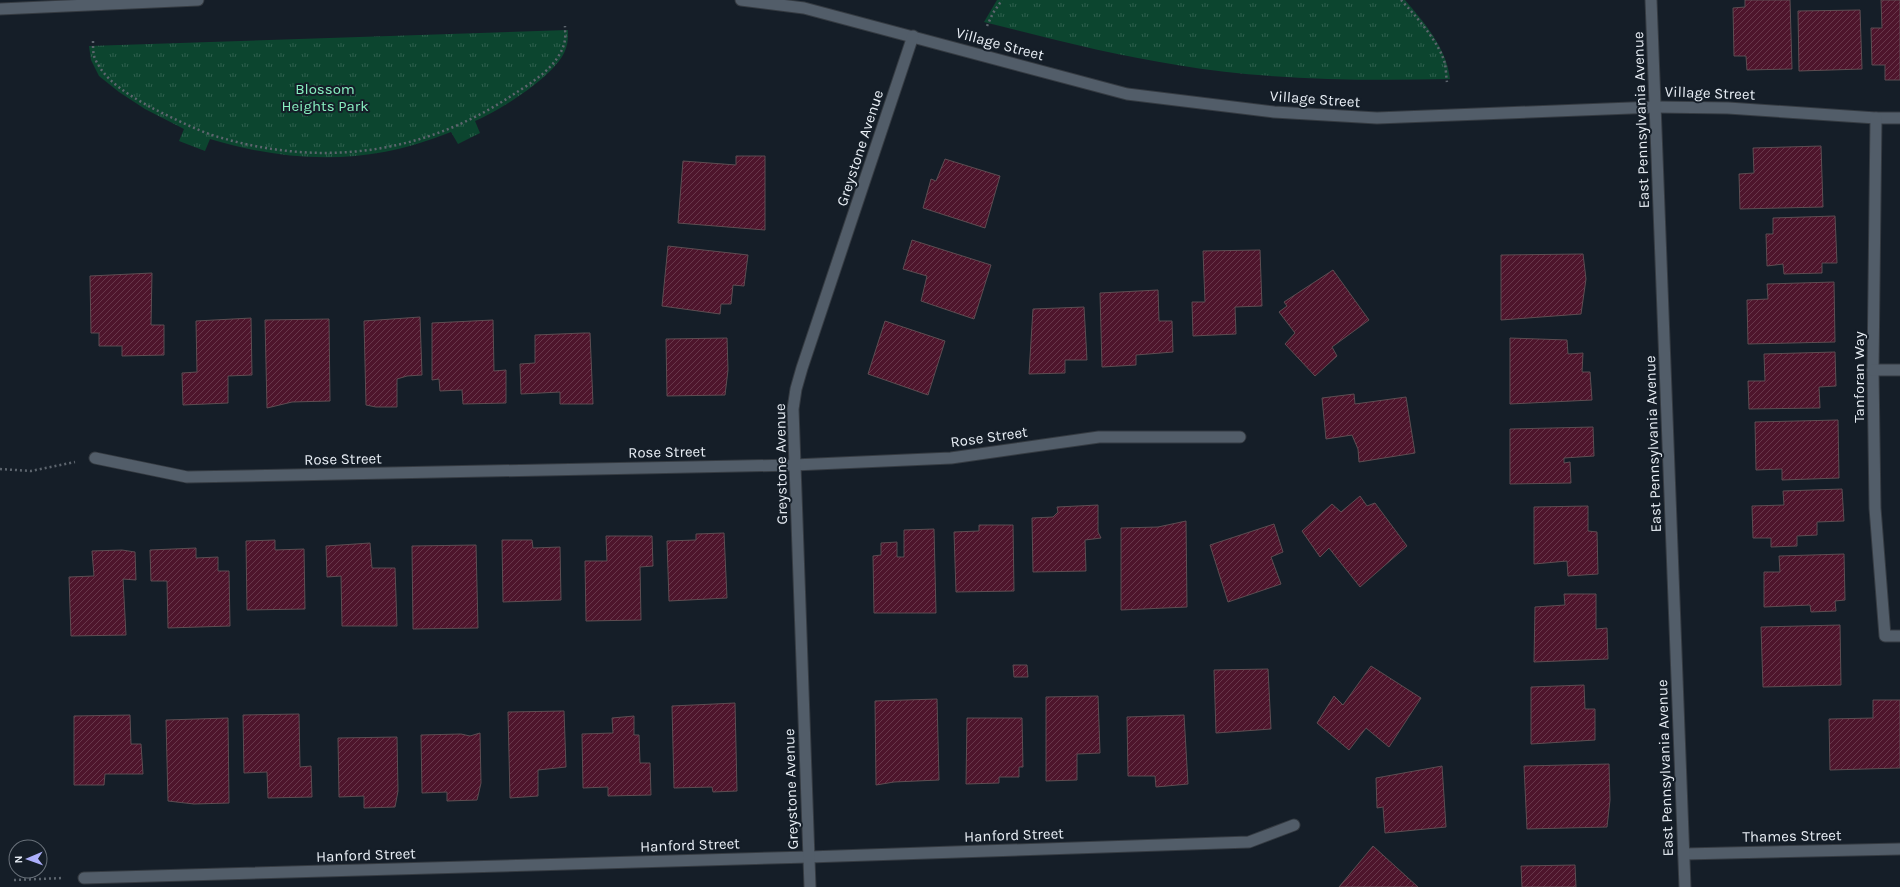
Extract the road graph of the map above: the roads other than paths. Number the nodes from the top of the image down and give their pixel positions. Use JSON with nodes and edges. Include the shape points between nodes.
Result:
{"nodes":[{"id":1,"x":198,"y":0,"type":"edge"},
{"id":2,"x":741,"y":0,"type":"edge"},
{"id":3,"x":1651,"y":0,"type":"edge"},
{"id":4,"x":0,"y":9,"type":"edge"},
{"id":5,"x":913,"y":36,"type":"junction"},
{"id":6,"x":1656,"y":107,"type":"junction"},
{"id":7,"x":1876,"y":118,"type":"junction"},
{"id":8,"x":1900,"y":118,"type":"edge"},
{"id":9,"x":1873,"y":370,"type":"junction"},
{"id":10,"x":1900,"y":370,"type":"edge"},
{"id":11,"x":1240,"y":437,"type":"dead end"},
{"id":12,"x":95,"y":458,"type":"road end"},
{"id":13,"x":794,"y":465,"type":"junction"},
{"id":14,"x":1900,"y":636,"type":"edge"},
{"id":15,"x":1294,"y":825,"type":"dead end"},
{"id":16,"x":1900,"y":849,"type":"edge"},
{"id":17,"x":1684,"y":854,"type":"junction"},
{"id":18,"x":809,"y":857,"type":"junction"},
{"id":19,"x":84,"y":878,"type":"road end"},
{"id":20,"x":810,"y":887,"type":"edge"},
{"id":21,"x":1685,"y":887,"type":"edge"}],
"edges":[{"from":1,"to":4,"type":"street"},
{"from":2,"to":5,"type":"street","name":"Village Street","via":[[804,8]]},
{"from":3,"to":6,"type":"street","name":"East Pennsylvania Avenue"},
{"from":5,"to":6,"type":"street","name":"Village Street","via":[[1127,94],[1274,112],[1377,118]]},
{"from":5,"to":13,"type":"street","name":"Greystone Avenue","via":[[796,389],[793,409]]},
{"from":6,"to":7,"type":"street","name":"Village Street","via":[[1728,108]]},
{"from":6,"to":17,"type":"street","name":"East Pennsylvania Avenue"},
{"from":7,"to":8,"type":"street","name":"Village Street"},
{"from":7,"to":9,"type":"street","name":"Tanforan Way"},
{"from":9,"to":10,"type":"street"},
{"from":9,"to":14,"type":"street","name":"Tanforan Way","via":[[1875,508],[1885,636]]},
{"from":11,"to":13,"type":"street","name":"Rose Street","via":[[1099,437],[951,458]]},
{"from":12,"to":13,"type":"street","name":"Rose Street","via":[[187,477]]},
{"from":13,"to":18,"type":"street","name":"Greystone Avenue"},
{"from":15,"to":18,"type":"street","name":"Hanford Street","via":[[1249,842]]},
{"from":16,"to":17,"type":"street","name":"Thames Street"},
{"from":17,"to":21,"type":"street","name":"East Pennsylvania Avenue"},
{"from":18,"to":19,"type":"street","name":"Hanford Street"},
{"from":18,"to":20,"type":"street","name":"Greystone Avenue"}]}
